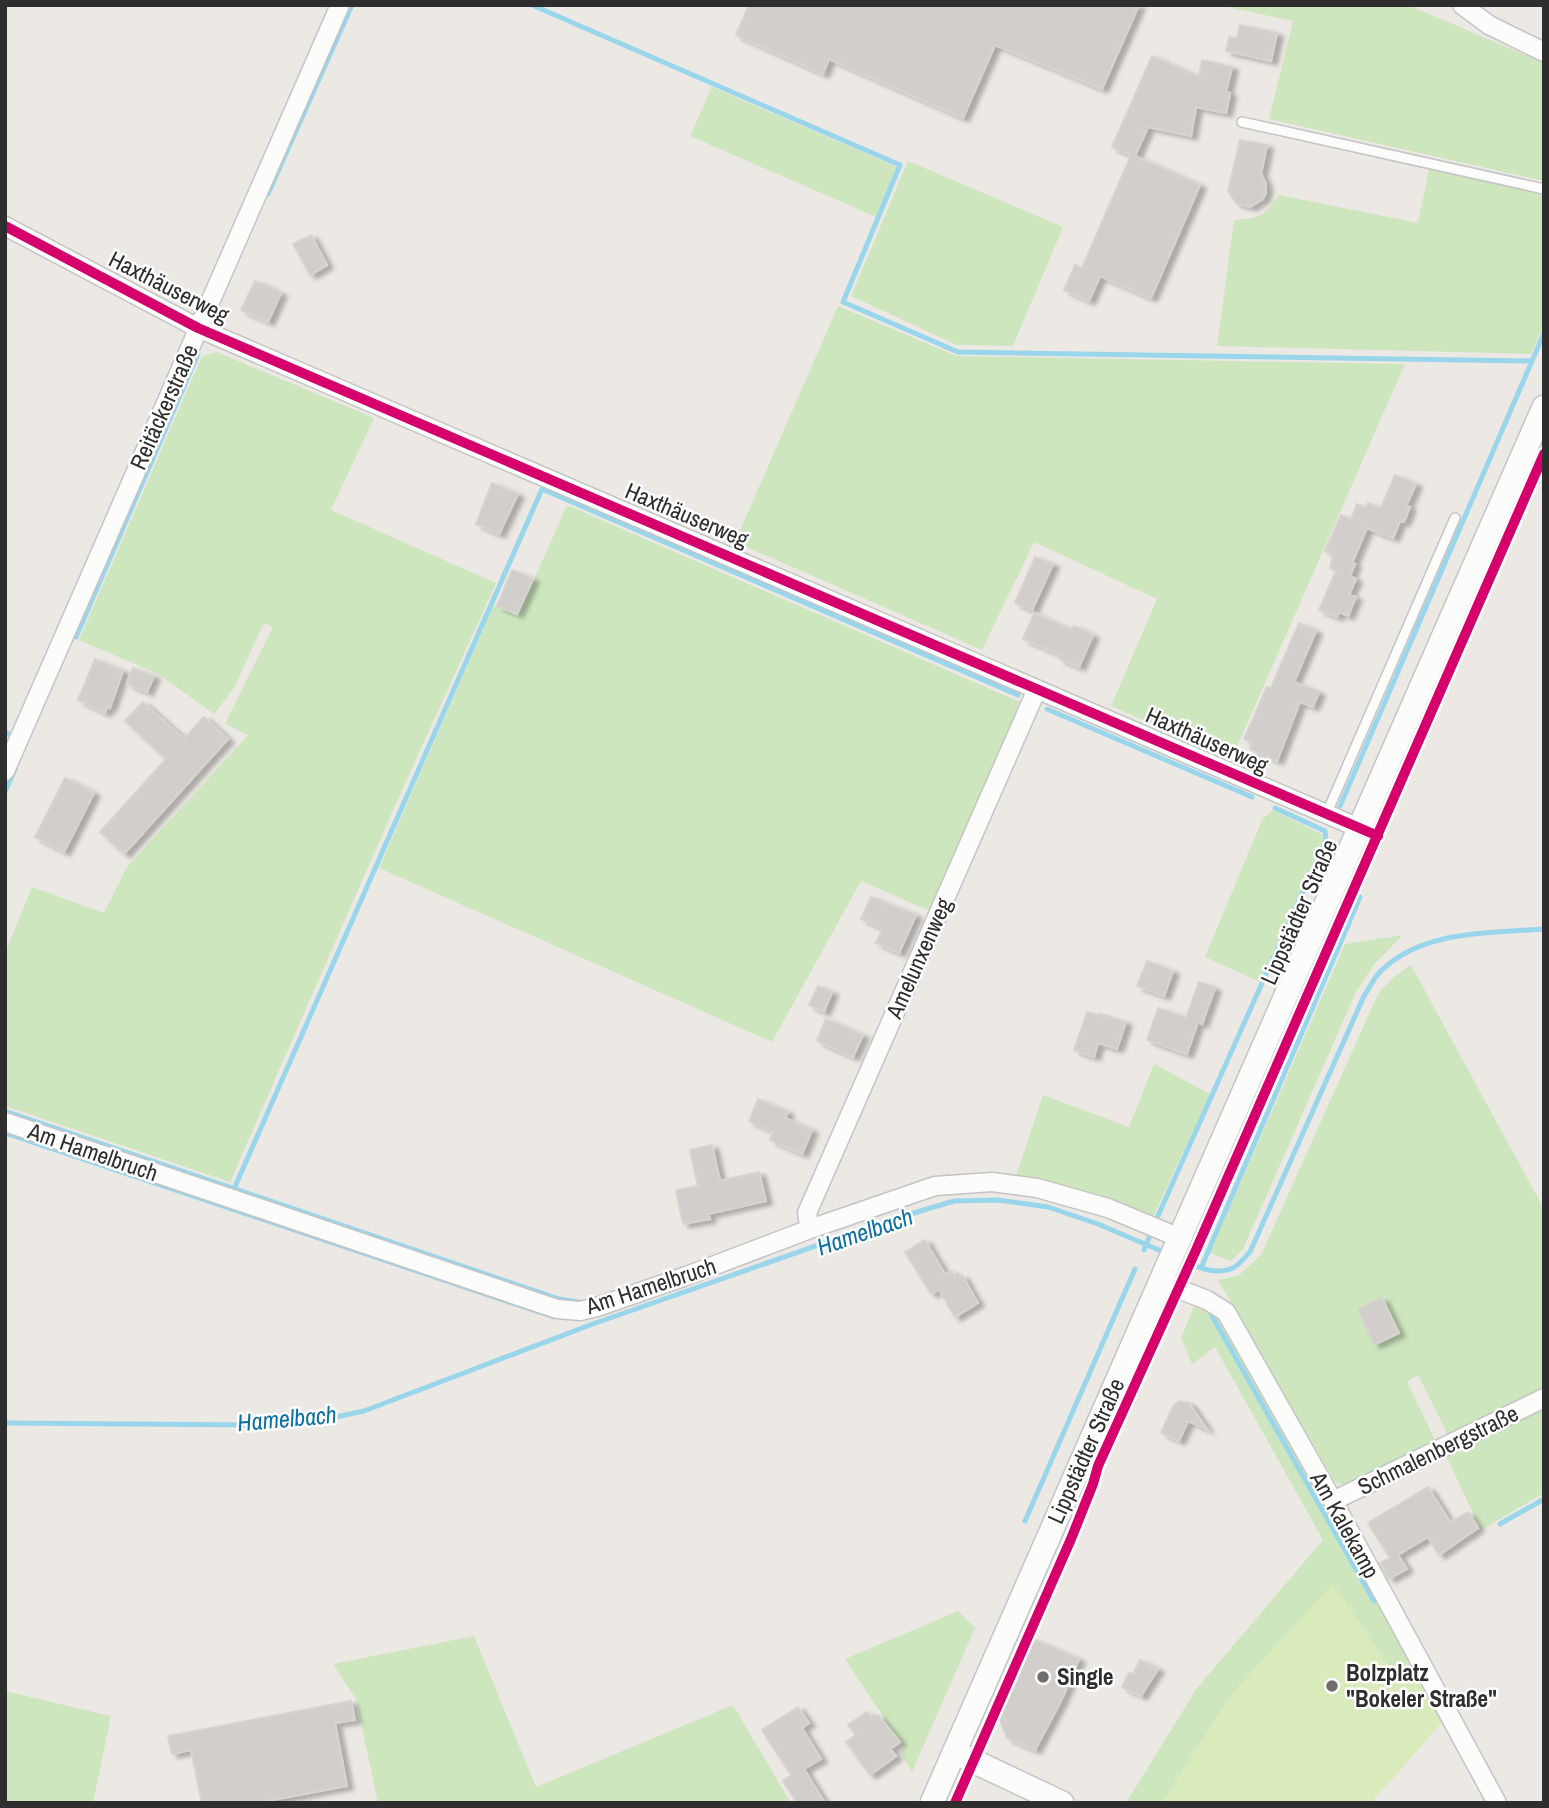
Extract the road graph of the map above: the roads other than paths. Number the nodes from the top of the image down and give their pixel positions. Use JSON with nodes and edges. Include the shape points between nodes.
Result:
{"nodes":[{"id":1,"x":340,"y":5,"type":"edge"},
{"id":2,"x":1462,"y":5,"type":"edge"},
{"id":3,"x":1544,"y":52,"type":"edge"},
{"id":4,"x":1242,"y":122,"type":"dead end"},
{"id":5,"x":1544,"y":189,"type":"edge"},
{"id":6,"x":5,"y":226,"type":"edge"},
{"id":7,"x":198,"y":328,"type":"junction"},
{"id":8,"x":1544,"y":407,"type":"edge"},
{"id":9,"x":1455,"y":518,"type":"dead end"},
{"id":10,"x":1037,"y":689,"type":"junction"},
{"id":11,"x":5,"y":771,"type":"edge"},
{"id":12,"x":1326,"y":815,"type":"junction"},
{"id":13,"x":1359,"y":828,"type":"junction"},
{"id":14,"x":5,"y":1122,"type":"edge"},
{"id":15,"x":810,"y":1229,"type":"junction"},
{"id":16,"x":1179,"y":1240,"type":"junction"},
{"id":17,"x":1163,"y":1275,"type":"junction"},
{"id":18,"x":1544,"y":1398,"type":"edge"},
{"id":19,"x":1333,"y":1501,"type":"junction"},
{"id":20,"x":954,"y":1752,"type":"junction"},
{"id":21,"x":932,"y":1803,"type":"edge"},
{"id":22,"x":1062,"y":1803,"type":"edge"},
{"id":23,"x":1497,"y":1803,"type":"edge"}],
"edges":[{"from":1,"to":7,"type":"street","name":"Reitäckerstraße"},
{"from":2,"to":3,"type":"street","via":[[1489,25]]},
{"from":4,"to":5,"type":"lane"},
{"from":6,"to":7,"type":"street","name":"Haxthäuserweg"},
{"from":7,"to":10,"type":"street","name":"Haxthäuserweg"},
{"from":7,"to":11,"type":"street","name":"Reitäckerstraße"},
{"from":8,"to":13,"type":"street","name":"Lippstädter Straße"},
{"from":9,"to":12,"type":"lane"},
{"from":10,"to":12,"type":"street","name":"Haxthäuserweg"},
{"from":10,"to":15,"type":"street","name":"Amelunxenweg","via":[[807,1213]]},
{"from":12,"to":13,"type":"street","name":"Haxthäuserweg"},
{"from":13,"to":16,"type":"street","name":"Lippstädter Straße"},
{"from":14,"to":15,"type":"street","name":"Am Hamelbruch","via":[[557,1309],[597,1307]]},
{"from":15,"to":16,"type":"street","name":"Am Hamelbruch","via":[[935,1186],[992,1182],[1065,1194]]},
{"from":16,"to":17,"type":"street","name":"Lippstädter Straße"},
{"from":17,"to":19,"type":"street","name":"Am Kalekamp","via":[[1226,1312]]},
{"from":17,"to":20,"type":"street","name":"Lippstädter Straße"},
{"from":18,"to":19,"type":"street","name":"Schmalenbergstraße"},
{"from":19,"to":23,"type":"street","name":"Am Kalekamp"},
{"from":20,"to":21,"type":"street","name":"Lippstädter Straße"},
{"from":20,"to":22,"type":"street"}]}
